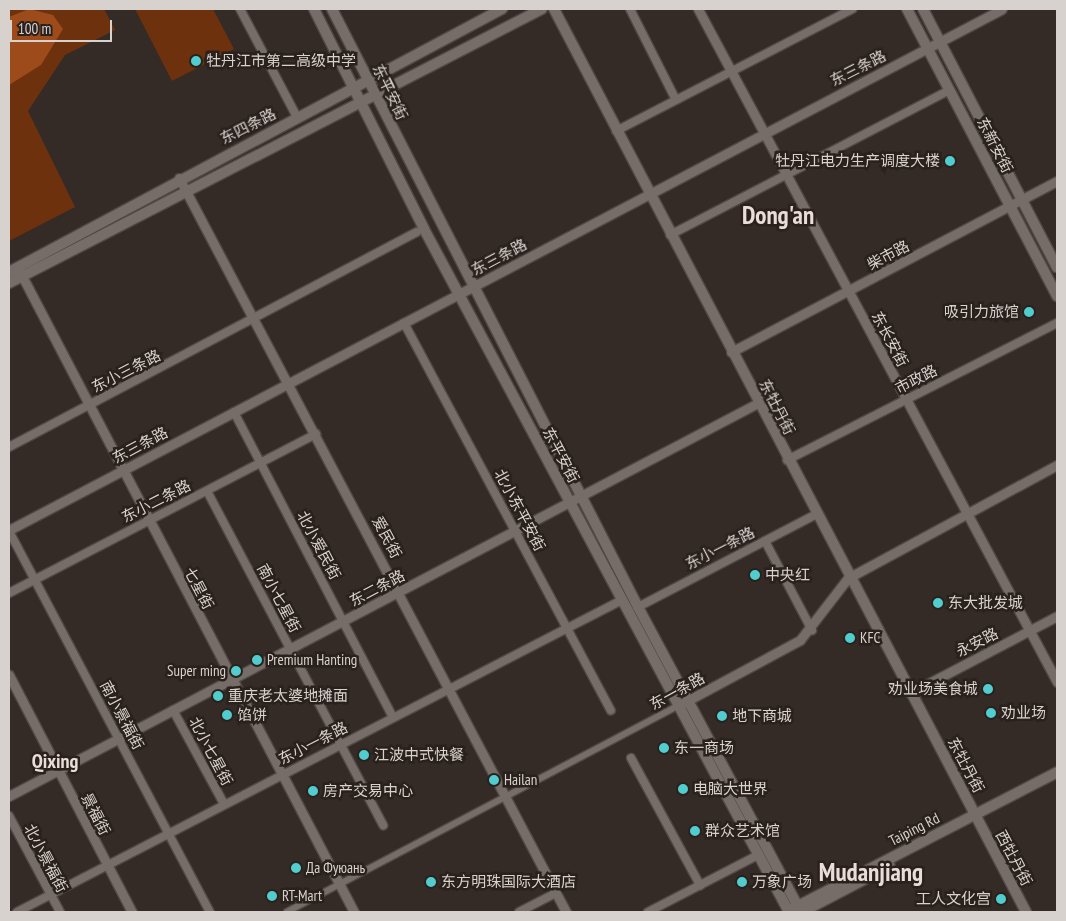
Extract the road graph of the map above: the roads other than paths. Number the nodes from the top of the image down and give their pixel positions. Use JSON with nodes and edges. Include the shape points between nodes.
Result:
{"nodes":[{"id":1,"x":240,"y":9,"type":"edge"},
{"id":2,"x":314,"y":9,"type":"edge"},
{"id":3,"x":332,"y":9,"type":"edge"},
{"id":4,"x":502,"y":9,"type":"edge"},
{"id":5,"x":542,"y":9,"type":"edge"},
{"id":6,"x":554,"y":9,"type":"edge"},
{"id":7,"x":630,"y":9,"type":"edge"},
{"id":8,"x":698,"y":9,"type":"edge"},
{"id":9,"x":852,"y":9,"type":"edge"},
{"id":10,"x":907,"y":9,"type":"edge"},
{"id":11,"x":922,"y":9,"type":"edge"},
{"id":12,"x":1002,"y":9,"type":"edge"},
{"id":13,"x":990,"y":12,"type":"edge"},
{"id":14,"x":940,"y":42,"type":"junction"},
{"id":15,"x":928,"y":48,"type":"junction"},
{"id":16,"x":731,"y":72,"type":"junction"},
{"id":17,"x":368,"y":80,"type":"junction"},
{"id":18,"x":352,"y":88,"type":"junction"},
{"id":19,"x":950,"y":90,"type":"junction"},
{"id":20,"x":375,"y":95,"type":"junction"},
{"id":21,"x":676,"y":100,"type":"junction"},
{"id":22,"x":359,"y":104,"type":"junction"},
{"id":23,"x":297,"y":117,"type":"junction"},
{"id":24,"x":616,"y":131,"type":"junction"},
{"id":25,"x":763,"y":131,"type":"junction"},
{"id":26,"x":787,"y":176,"type":"junction"},
{"id":27,"x":180,"y":178,"type":"junction"},
{"id":28,"x":1057,"y":181,"type":"edge"},
{"id":29,"x":187,"y":189,"type":"junction"},
{"id":30,"x":648,"y":193,"type":"junction"},
{"id":31,"x":1022,"y":200,"type":"junction"},
{"id":32,"x":1010,"y":206,"type":"junction"},
{"id":33,"x":417,"y":232,"type":"dead end"},
{"id":34,"x":670,"y":235,"type":"junction"},
{"id":35,"x":1057,"y":267,"type":"edge"},
{"id":36,"x":16,"y":272,"type":"edge"},
{"id":37,"x":9,"y":282,"type":"edge"},
{"id":38,"x":473,"y":287,"type":"junction"},
{"id":39,"x":848,"y":291,"type":"junction"},
{"id":40,"x":459,"y":294,"type":"junction"},
{"id":41,"x":1057,"y":296,"type":"edge"},
{"id":42,"x":256,"y":319,"type":"junction"},
{"id":43,"x":404,"y":323,"type":"junction"},
{"id":44,"x":1057,"y":323,"type":"edge"},
{"id":45,"x":731,"y":352,"type":"junction"},
{"id":46,"x":289,"y":383,"type":"junction"},
{"id":47,"x":906,"y":399,"type":"junction"},
{"id":48,"x":758,"y":403,"type":"junction"},
{"id":49,"x":88,"y":406,"type":"junction"},
{"id":50,"x":234,"y":412,"type":"junction"},
{"id":51,"x":316,"y":434,"type":"junction"},
{"id":52,"x":9,"y":447,"type":"edge"},
{"id":53,"x":787,"y":460,"type":"junction"},
{"id":54,"x":261,"y":463,"type":"junction"},
{"id":55,"x":1057,"y":465,"type":"edge"},
{"id":56,"x":122,"y":470,"type":"junction"},
{"id":57,"x":207,"y":491,"type":"junction"},
{"id":58,"x":582,"y":496,"type":"junction"},
{"id":59,"x":570,"y":502,"type":"junction"},
{"id":60,"x":968,"y":514,"type":"junction"},
{"id":61,"x":815,"y":515,"type":"junction"},
{"id":62,"x":148,"y":521,"type":"junction"},
{"id":63,"x":9,"y":530,"type":"edge"},
{"id":64,"x":515,"y":531,"type":"junction"},
{"id":65,"x":765,"y":541,"type":"junction"},
{"id":66,"x":848,"y":578,"type":"junction"},
{"id":67,"x":34,"y":580,"type":"junction"},
{"id":68,"x":400,"y":591,"type":"junction"},
{"id":69,"x":9,"y":593,"type":"edge"},
{"id":70,"x":622,"y":600,"type":"junction"},
{"id":71,"x":638,"y":607,"type":"junction"},
{"id":72,"x":1057,"y":616,"type":"edge"},
{"id":73,"x":343,"y":621,"type":"junction"},
{"id":74,"x":567,"y":628,"type":"junction"},
{"id":75,"x":812,"y":630,"type":"junction"},
{"id":76,"x":1030,"y":630,"type":"junction"},
{"id":77,"x":290,"y":649,"type":"junction"},
{"id":78,"x":9,"y":674,"type":"edge"},
{"id":79,"x":231,"y":679,"type":"junction"},
{"id":80,"x":1057,"y":682,"type":"edge"},
{"id":81,"x":451,"y":688,"type":"junction"},
{"id":82,"x":910,"y":693,"type":"junction"},
{"id":83,"x":689,"y":700,"type":"junction"},
{"id":84,"x":678,"y":706,"type":"junction"},
{"id":85,"x":173,"y":710,"type":"junction"},
{"id":86,"x":611,"y":710,"type":"dead end"},
{"id":87,"x":393,"y":717,"type":"junction"},
{"id":88,"x":118,"y":739,"type":"junction"},
{"id":89,"x":341,"y":744,"type":"junction"},
{"id":90,"x":631,"y":758,"type":"dead end"},
{"id":91,"x":58,"y":770,"type":"junction"},
{"id":92,"x":1057,"y":772,"type":"edge"},
{"id":93,"x":282,"y":774,"type":"junction"},
{"id":94,"x":1057,"y":778,"type":"edge"},
{"id":95,"x":9,"y":796,"type":"edge"},
{"id":96,"x":508,"y":797,"type":"junction"},
{"id":97,"x":224,"y":804,"type":"junction"},
{"id":98,"x":9,"y":816,"type":"edge"},
{"id":99,"x":977,"y":818,"type":"junction"},
{"id":100,"x":383,"y":825,"type":"dead end"},
{"id":101,"x":168,"y":833,"type":"junction"},
{"id":102,"x":758,"y":855,"type":"junction"},
{"id":103,"x":107,"y":864,"type":"junction"},
{"id":104,"x":340,"y":884,"type":"junction"},
{"id":105,"x":700,"y":885,"type":"junction"},
{"id":106,"x":556,"y":893,"type":"junction"},
{"id":107,"x":50,"y":895,"type":"junction"},
{"id":108,"x":800,"y":910,"type":"edge"},
{"id":109,"x":18,"y":912,"type":"edge"},
{"id":110,"x":60,"y":912,"type":"edge"},
{"id":111,"x":132,"y":912,"type":"edge"},
{"id":112,"x":210,"y":912,"type":"edge"},
{"id":113,"x":287,"y":912,"type":"edge"},
{"id":114,"x":354,"y":912,"type":"edge"},
{"id":115,"x":519,"y":912,"type":"edge"},
{"id":116,"x":566,"y":912,"type":"edge"},
{"id":117,"x":648,"y":912,"type":"edge"},
{"id":118,"x":787,"y":912,"type":"edge"},
{"id":119,"x":1026,"y":912,"type":"edge"}],
"edges":[{"from":1,"to":23,"type":"street"},
{"from":2,"to":18,"type":"main road","name":"东平安街"},
{"from":3,"to":17,"type":"main road","name":"东平安街"},
{"from":4,"to":17,"type":"main road","name":"东四条路"},
{"from":5,"to":20,"type":"main road"},
{"from":6,"to":24,"type":"main road","name":"东牡丹街"},
{"from":7,"to":21,"type":"street"},
{"from":8,"to":16,"type":"street","name":"东长安街"},
{"from":9,"to":16,"type":"street"},
{"from":10,"to":15,"type":"main road","name":"东新安街"},
{"from":11,"to":14,"type":"main road","name":"东新安街"},
{"from":12,"to":13,"type":"street","name":"东三条路"},
{"from":13,"to":14,"type":"street","name":"东三条路"},
{"from":14,"to":15,"type":"street","name":"东三条路"},
{"from":14,"to":31,"type":"main road","name":"东新安街"},
{"from":15,"to":19,"type":"main road","name":"东新安街"},
{"from":15,"to":25,"type":"street","name":"东三条路"},
{"from":16,"to":21,"type":"street"},
{"from":16,"to":25,"type":"street","name":"东长安街"},
{"from":17,"to":18,"type":"main road","name":"东四条路"},
{"from":17,"to":20,"type":"main road","name":"东平安街"},
{"from":18,"to":22,"type":"main road","name":"东平安街"},
{"from":18,"to":23,"type":"main road","name":"东四条路"},
{"from":19,"to":26,"type":"street"},
{"from":19,"to":32,"type":"main road","name":"东新安街"},
{"from":20,"to":22,"type":"main road"},
{"from":20,"to":38,"type":"main road","name":"东平安街"},
{"from":21,"to":24,"type":"street"},
{"from":22,"to":29,"type":"main road"},
{"from":22,"to":40,"type":"main road","name":"东平安街"},
{"from":23,"to":27,"type":"main road","name":"东四条路"},
{"from":24,"to":30,"type":"main road","name":"东牡丹街"},
{"from":25,"to":26,"type":"street","name":"东长安街"},
{"from":25,"to":30,"type":"street","name":"东三条路"},
{"from":26,"to":34,"type":"street"},
{"from":26,"to":39,"type":"street","name":"东长安街"},
{"from":27,"to":29,"type":"street","name":"爱民街"},
{"from":27,"to":36,"type":"main road","name":"东四条路"},
{"from":28,"to":31,"type":"street","name":"柴市路"},
{"from":29,"to":36,"type":"main road"},
{"from":29,"to":42,"type":"street","name":"爱民街"},
{"from":30,"to":34,"type":"main road","name":"东牡丹街"},
{"from":30,"to":38,"type":"street","name":"东三条路"},
{"from":31,"to":32,"type":"street","name":"柴市路"},
{"from":31,"to":35,"type":"main road","name":"东新安街"},
{"from":32,"to":39,"type":"street","name":"柴市路"},
{"from":32,"to":41,"type":"main road","name":"东新安街"},
{"from":33,"to":42,"type":"street","name":"东小三条路"},
{"from":34,"to":45,"type":"main road","name":"东牡丹街"},
{"from":36,"to":37,"type":"main road"},
{"from":36,"to":49,"type":"street","name":"七星街"},
{"from":38,"to":40,"type":"street","name":"东三条路"},
{"from":38,"to":58,"type":"main road","name":"东平安街"},
{"from":39,"to":45,"type":"street","name":"柴市路"},
{"from":39,"to":47,"type":"street","name":"东长安街"},
{"from":40,"to":43,"type":"street","name":"东三条路"},
{"from":40,"to":59,"type":"main road","name":"东平安街"},
{"from":42,"to":46,"type":"street","name":"爱民街"},
{"from":42,"to":49,"type":"street","name":"东小三条路"},
{"from":43,"to":46,"type":"street","name":"东三条路"},
{"from":43,"to":64,"type":"street","name":"北小东平安街"},
{"from":44,"to":47,"type":"street","name":"市政路"},
{"from":45,"to":48,"type":"main road","name":"东牡丹街"},
{"from":46,"to":50,"type":"street","name":"东三条路"},
{"from":46,"to":51,"type":"street","name":"爱民街"},
{"from":47,"to":53,"type":"street","name":"市政路"},
{"from":47,"to":60,"type":"street","name":"东长安街"},
{"from":48,"to":53,"type":"main road","name":"东牡丹街"},
{"from":48,"to":58,"type":"street","name":"东二条路"},
{"from":49,"to":52,"type":"street","name":"东小三条路"},
{"from":49,"to":56,"type":"street","name":"七星街"},
{"from":50,"to":54,"type":"street","name":"北小爱民街"},
{"from":50,"to":56,"type":"street","name":"东三条路"},
{"from":51,"to":54,"type":"street","name":"东小二条路"},
{"from":51,"to":68,"type":"street","name":"爱民街"},
{"from":53,"to":61,"type":"main road","name":"东牡丹街"},
{"from":54,"to":57,"type":"street","name":"东小二条路"},
{"from":54,"to":73,"type":"street","name":"北小爱民街"},
{"from":55,"to":60,"type":"street","name":"东一条路"},
{"from":56,"to":62,"type":"street","name":"七星街"},
{"from":56,"to":63,"type":"street","name":"东三条路"},
{"from":57,"to":62,"type":"street","name":"东小二条路"},
{"from":57,"to":77,"type":"street","name":"南小七星街"},
{"from":58,"to":59,"type":"street","name":"东二条路"},
{"from":58,"to":71,"type":"main road","name":"东平安街"},
{"from":59,"to":64,"type":"street","name":"东二条路"},
{"from":59,"to":70,"type":"main road","name":"东平安街"},
{"from":60,"to":66,"type":"street","name":"东一条路"},
{"from":60,"to":76,"type":"street","name":"东长安街"},
{"from":61,"to":65,"type":"street","name":"东小一条路"},
{"from":61,"to":66,"type":"main road","name":"东牡丹街"},
{"from":62,"to":67,"type":"street","name":"东小二条路"},
{"from":62,"to":79,"type":"street","name":"七星街"},
{"from":63,"to":67,"type":"street","name":"南小景福街"},
{"from":64,"to":68,"type":"street","name":"东二条路"},
{"from":64,"to":74,"type":"street","name":"北小东平安街"},
{"from":65,"to":71,"type":"street","name":"东小一条路"},
{"from":65,"to":75,"type":"street"},
{"from":66,"to":75,"type":"street","name":"东一条路"},
{"from":66,"to":82,"type":"main road","name":"东牡丹街"},
{"from":67,"to":69,"type":"street","name":"东小二条路"},
{"from":67,"to":88,"type":"street","name":"南小景福街"},
{"from":68,"to":73,"type":"street","name":"东二条路"},
{"from":68,"to":81,"type":"street","name":"爱民街"},
{"from":70,"to":74,"type":"street","name":"东小一条路"},
{"from":70,"to":84,"type":"main road","name":"东平安街"},
{"from":71,"to":83,"type":"main road","name":"东平安街"},
{"from":72,"to":76,"type":"street","name":"永安路"},
{"from":73,"to":77,"type":"street","name":"东二条路"},
{"from":73,"to":87,"type":"street","name":"北小爱民街"},
{"from":74,"to":81,"type":"street","name":"东小一条路"},
{"from":74,"to":86,"type":"street","name":"北小东平安街"},
{"from":75,"to":83,"type":"street","name":"东一条路","via":[[786,649]]},
{"from":76,"to":80,"type":"street","name":"东长安街"},
{"from":76,"to":82,"type":"street","name":"永安路"},
{"from":77,"to":79,"type":"street","name":"东二条路"},
{"from":77,"to":89,"type":"street","name":"南小七星街"},
{"from":78,"to":91,"type":"street","name":"景福街"},
{"from":79,"to":85,"type":"street","name":"东二条路"},
{"from":79,"to":93,"type":"street","name":"七星街"},
{"from":81,"to":87,"type":"street","name":"东小一条路"},
{"from":81,"to":96,"type":"street","name":"爱民街"},
{"from":82,"to":99,"type":"main road","name":"东牡丹街"},
{"from":83,"to":84,"type":"street","name":"东一条路"},
{"from":83,"to":108,"type":"main road","name":"东平安街"},
{"from":84,"to":96,"type":"street","name":"东一条路"},
{"from":84,"to":102,"type":"main road","name":"东平安街"},
{"from":85,"to":88,"type":"street","name":"东二条路"},
{"from":85,"to":97,"type":"street","name":"北小七星街"},
{"from":87,"to":89,"type":"street","name":"东小一条路"},
{"from":88,"to":91,"type":"street","name":"东二条路"},
{"from":88,"to":101,"type":"street","name":"南小景福街"},
{"from":89,"to":93,"type":"street","name":"东小一条路"},
{"from":89,"to":100,"type":"street","name":"南小七星街"},
{"from":90,"to":105,"type":"street"},
{"from":91,"to":95,"type":"street","name":"东二条路"},
{"from":91,"to":103,"type":"street","name":"景福街"},
{"from":92,"to":99,"type":"main road","name":"Taiping Rd"},
{"from":93,"to":97,"type":"street","name":"东小一条路"},
{"from":93,"to":104,"type":"street","name":"七星街"},
{"from":94,"to":99,"type":"main road","name":"Taiping Rd"},
{"from":96,"to":104,"type":"street","name":"东一条路"},
{"from":96,"to":106,"type":"street","name":"爱民街"},
{"from":97,"to":101,"type":"street","name":"东小一条路"},
{"from":98,"to":107,"type":"street","name":"北小景福街"},
{"from":99,"to":108,"type":"main road","name":"Taiping Rd"},
{"from":99,"to":119,"type":"main road","name":"西牡丹街"},
{"from":101,"to":103,"type":"street","name":"东小一条路"},
{"from":101,"to":112,"type":"street","name":"南小景福街"},
{"from":102,"to":105,"type":"street"},
{"from":102,"to":118,"type":"main road","name":"东平安街"},
{"from":103,"to":107,"type":"street","name":"东小一条路"},
{"from":103,"to":111,"type":"street","name":"景福街"},
{"from":104,"to":113,"type":"street","name":"东一条路"},
{"from":104,"to":114,"type":"street","name":"七星街"},
{"from":105,"to":117,"type":"street"},
{"from":106,"to":115,"type":"street"},
{"from":106,"to":116,"type":"street","name":"爱民街"},
{"from":107,"to":109,"type":"street","name":"东小一条路"},
{"from":107,"to":110,"type":"street","name":"北小景福街"},
{"from":108,"to":118,"type":"main road","name":"Taiping Rd"}]}
